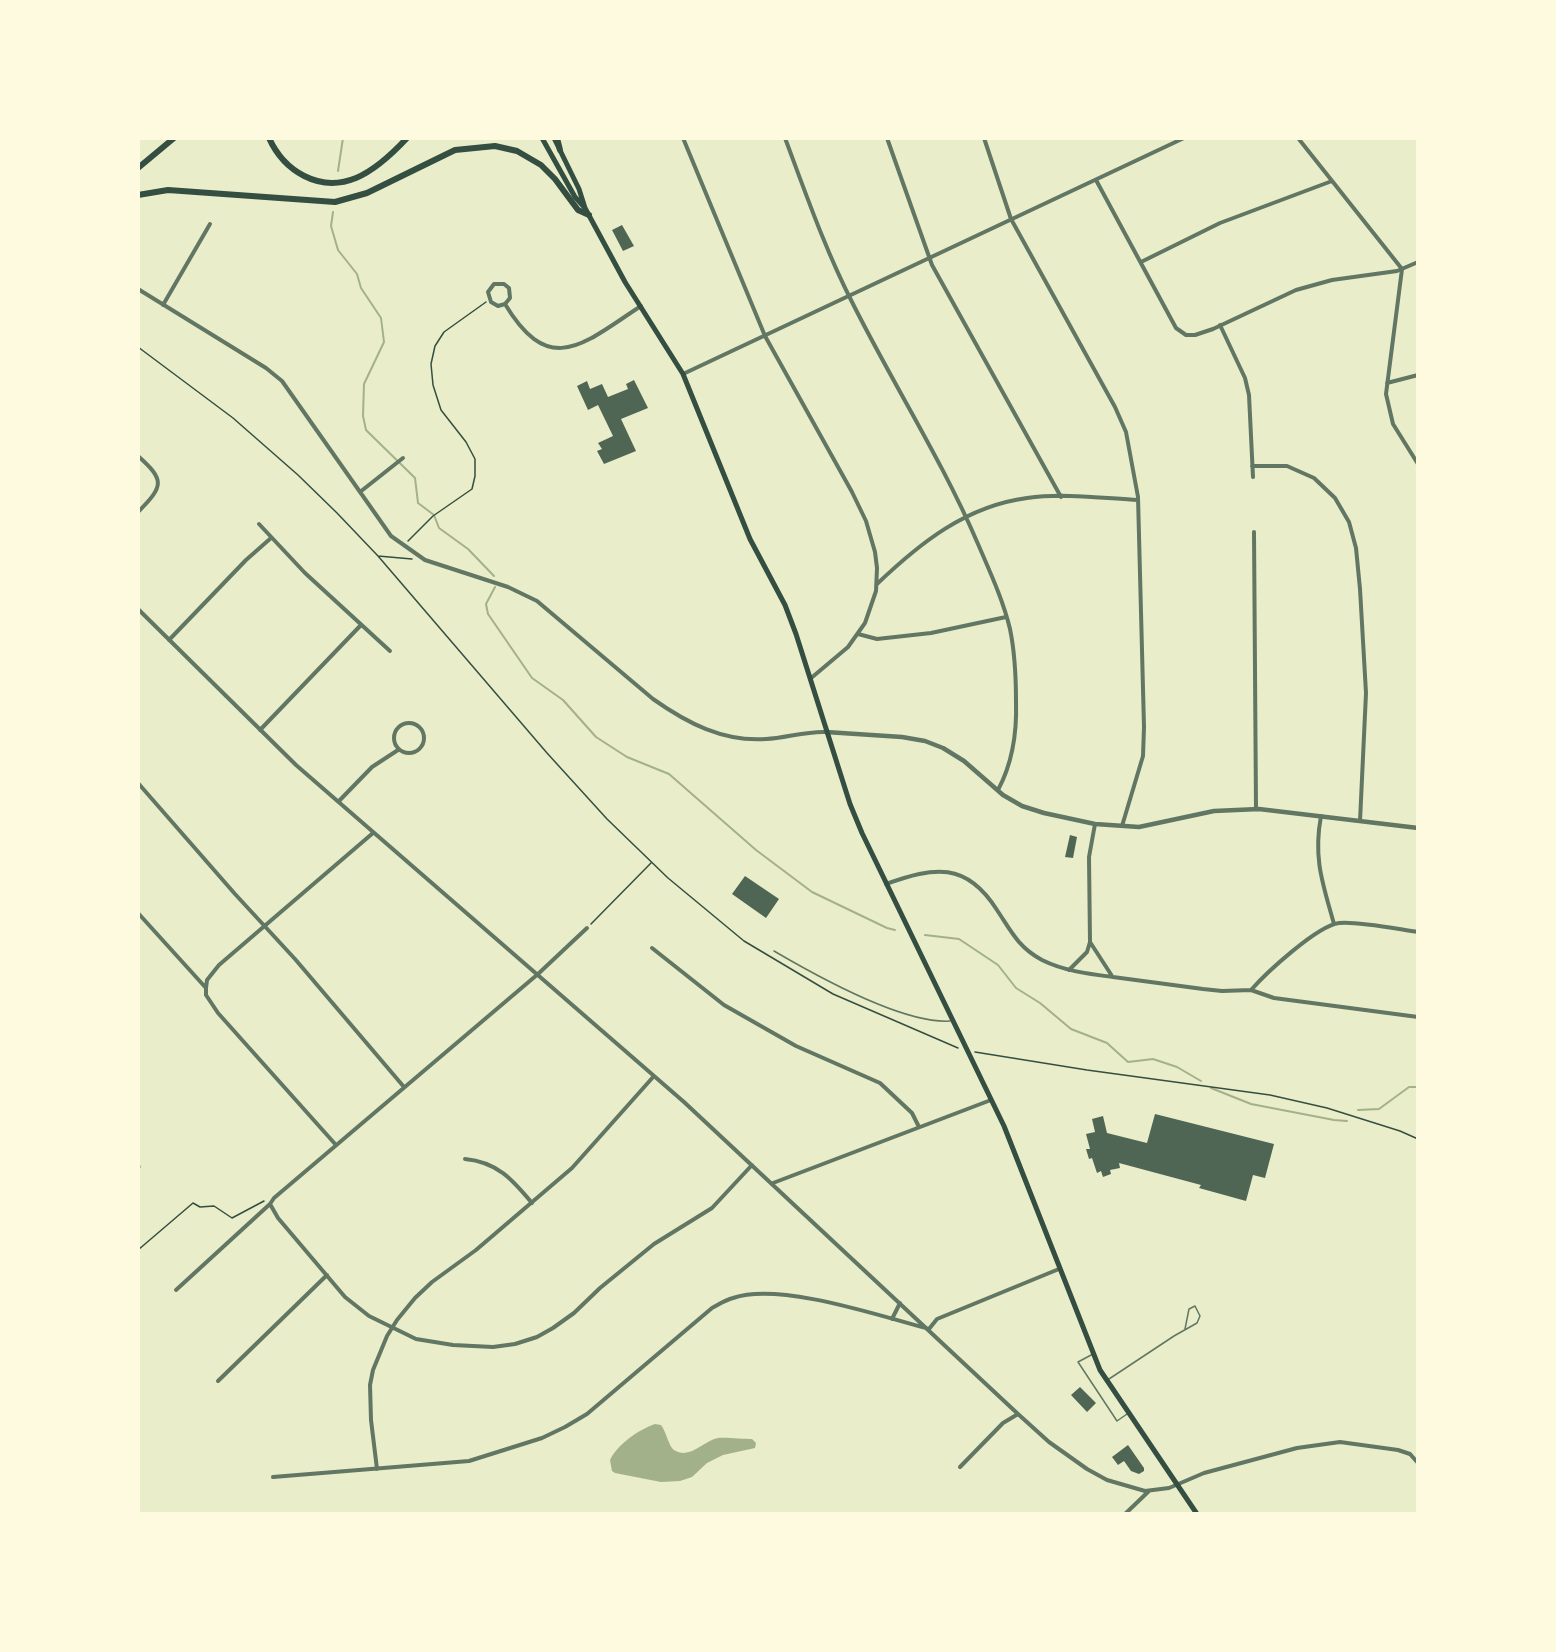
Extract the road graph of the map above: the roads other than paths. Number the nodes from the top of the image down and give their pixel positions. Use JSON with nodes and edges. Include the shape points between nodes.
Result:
{"nodes":[{"id":1,"x":174,"y":138,"type":"edge"},
{"id":2,"x":269,"y":138,"type":"edge"},
{"id":3,"x":406,"y":138,"type":"edge"},
{"id":4,"x":542,"y":138,"type":"edge"},
{"id":5,"x":555,"y":138,"type":"edge"},
{"id":6,"x":683,"y":138,"type":"edge"},
{"id":7,"x":785,"y":138,"type":"edge"},
{"id":8,"x":887,"y":138,"type":"edge"},
{"id":9,"x":984,"y":138,"type":"edge"},
{"id":10,"x":1184,"y":138,"type":"edge"},
{"id":11,"x":1298,"y":138,"type":"edge"},
{"id":12,"x":560,"y":150,"type":"joint"},
{"id":13,"x":138,"y":168,"type":"edge"},
{"id":14,"x":1096,"y":180,"type":"junction"},
{"id":15,"x":1332,"y":181,"type":"junction"},
{"id":16,"x":138,"y":195,"type":"edge"},
{"id":17,"x":587,"y":211,"type":"junction"},
{"id":18,"x":1011,"y":219,"type":"junction"},
{"id":19,"x":210,"y":224,"type":"dead end"},
{"id":20,"x":930,"y":257,"type":"junction"},
{"id":21,"x":1141,"y":262,"type":"junction"},
{"id":22,"x":1418,"y":262,"type":"edge"},
{"id":23,"x":1402,"y":269,"type":"junction"},
{"id":24,"x":138,"y":289,"type":"edge"},
{"id":25,"x":849,"y":295,"type":"junction"},
{"id":26,"x":505,"y":304,"type":"junction"},
{"id":27,"x":163,"y":305,"type":"junction"},
{"id":28,"x":640,"y":306,"type":"junction"},
{"id":29,"x":1220,"y":325,"type":"junction"},
{"id":30,"x":765,"y":336,"type":"junction"},
{"id":31,"x":682,"y":374,"type":"junction"},
{"id":32,"x":1418,"y":375,"type":"edge"},
{"id":33,"x":1387,"y":383,"type":"junction"},
{"id":34,"x":138,"y":456,"type":"edge"},
{"id":35,"x":403,"y":458,"type":"dead end"},
{"id":36,"x":1418,"y":464,"type":"edge"},
{"id":37,"x":1252,"y":466,"type":"junction"},
{"id":38,"x":1253,"y":477,"type":"dead end"},
{"id":39,"x":360,"y":492,"type":"junction"},
{"id":40,"x":1061,"y":497,"type":"junction"},
{"id":41,"x":1138,"y":500,"type":"junction"},
{"id":42,"x":138,"y":512,"type":"edge"},
{"id":43,"x":967,"y":518,"type":"junction"},
{"id":44,"x":259,"y":524,"type":"dead end"},
{"id":45,"x":1254,"y":532,"type":"dead end"},
{"id":46,"x":271,"y":538,"type":"junction"},
{"id":47,"x":876,"y":584,"type":"junction"},
{"id":48,"x":138,"y":609,"type":"edge"},
{"id":49,"x":1005,"y":616,"type":"junction"},
{"id":50,"x":361,"y":625,"type":"junction"},
{"id":51,"x":858,"y":634,"type":"junction"},
{"id":52,"x":169,"y":640,"type":"junction"},
{"id":53,"x":390,"y":651,"type":"dead end"},
{"id":54,"x":810,"y":679,"type":"junction"},
{"id":55,"x":260,"y":730,"type":"junction"},
{"id":56,"x":826,"y":732,"type":"junction"},
{"id":57,"x":398,"y":750,"type":"junction"},
{"id":58,"x":138,"y":783,"type":"edge"},
{"id":59,"x":998,"y":790,"type":"junction"},
{"id":60,"x":339,"y":801,"type":"junction"},
{"id":61,"x":1256,"y":809,"type":"junction"},
{"id":62,"x":1321,"y":816,"type":"junction"},
{"id":63,"x":1360,"y":821,"type":"junction"},
{"id":64,"x":1095,"y":824,"type":"junction"},
{"id":65,"x":1122,"y":827,"type":"junction"},
{"id":66,"x":1418,"y":828,"type":"edge"},
{"id":67,"x":373,"y":833,"type":"junction"},
{"id":68,"x":886,"y":884,"type":"junction"},
{"id":69,"x":138,"y":913,"type":"edge"},
{"id":70,"x":1334,"y":924,"type":"junction"},
{"id":71,"x":265,"y":925,"type":"junction"},
{"id":72,"x":587,"y":928,"type":"road end"},
{"id":73,"x":1418,"y":932,"type":"edge"},
{"id":74,"x":1090,"y":942,"type":"junction"},
{"id":75,"x":651,"y":948,"type":"dead end"},
{"id":76,"x":774,"y":951,"type":"dead end"},
{"id":77,"x":1069,"y":970,"type":"junction"},
{"id":78,"x":538,"y":974,"type":"junction"},
{"id":79,"x":1112,"y":977,"type":"junction"},
{"id":80,"x":206,"y":988,"type":"junction"},
{"id":81,"x":1251,"y":990,"type":"junction"},
{"id":82,"x":1418,"y":1017,"type":"edge"},
{"id":83,"x":952,"y":1021,"type":"junction"},
{"id":84,"x":654,"y":1076,"type":"junction"},
{"id":85,"x":404,"y":1087,"type":"junction"},
{"id":86,"x":991,"y":1100,"type":"junction"},
{"id":87,"x":919,"y":1127,"type":"junction"},
{"id":88,"x":336,"y":1145,"type":"junction"},
{"id":89,"x":465,"y":1159,"type":"dead end"},
{"id":90,"x":752,"y":1165,"type":"junction"},
{"id":91,"x":773,"y":1183,"type":"junction"},
{"id":92,"x":532,"y":1203,"type":"junction"},
{"id":93,"x":270,"y":1204,"type":"junction"},
{"id":94,"x":1059,"y":1269,"type":"junction"},
{"id":95,"x":327,"y":1275,"type":"junction"},
{"id":96,"x":176,"y":1290,"type":"dead end"},
{"id":97,"x":900,"y":1302,"type":"junction"},
{"id":98,"x":892,"y":1319,"type":"junction"},
{"id":99,"x":391,"y":1328,"type":"junction"},
{"id":100,"x":929,"y":1329,"type":"junction"},
{"id":101,"x":1185,"y":1329,"type":"junction"},
{"id":102,"x":1093,"y":1354,"type":"junction"},
{"id":103,"x":218,"y":1381,"type":"dead end"},
{"id":104,"x":1107,"y":1381,"type":"junction"},
{"id":105,"x":1018,"y":1414,"type":"junction"},
{"id":106,"x":1128,"y":1414,"type":"junction"},
{"id":107,"x":1418,"y":1463,"type":"edge"},
{"id":108,"x":960,"y":1467,"type":"dead end"},
{"id":109,"x":377,"y":1469,"type":"junction"},
{"id":110,"x":273,"y":1477,"type":"dead end"},
{"id":111,"x":1177,"y":1485,"type":"junction"},
{"id":112,"x":1149,"y":1490,"type":"junction"},
{"id":113,"x":1125,"y":1514,"type":"edge"},
{"id":114,"x":1197,"y":1514,"type":"edge"}],
"edges":[{"from":1,"to":13,"type":"highway"},
{"from":2,"to":3,"type":"highway","via":[[291,168],[308,178],[329,183],[368,171]]},
{"from":4,"to":17,"type":"main road"},
{"from":5,"to":12,"type":"highway"},
{"from":6,"to":30,"type":"street"},
{"from":7,"to":25,"type":"street"},
{"from":8,"to":20,"type":"street"},
{"from":9,"to":18,"type":"street"},
{"from":10,"to":14,"type":"street"},
{"from":11,"to":15,"type":"street"},
{"from":12,"to":17,"type":"main road"},
{"from":14,"to":18,"type":"street"},
{"from":14,"to":21,"type":"street"},
{"from":15,"to":21,"type":"street","via":[[1229,219]]},
{"from":15,"to":23,"type":"street"},
{"from":16,"to":17,"type":"highway","via":[[168,190],[335,202],[367,193],[455,150],[482,145],[530,157],[555,179],[578,210]]},
{"from":17,"to":28,"type":"main road"},
{"from":18,"to":20,"type":"street"},
{"from":18,"to":41,"type":"street","via":[[1115,406],[1125,432]]},
{"from":19,"to":27,"type":"street"},
{"from":20,"to":25,"type":"street"},
{"from":20,"to":40,"type":"street"},
{"from":21,"to":29,"type":"street","via":[[1176,328],[1185,335],[1195,335]]},
{"from":22,"to":23,"type":"street"},
{"from":23,"to":29,"type":"street","via":[[1296,290]]},
{"from":23,"to":33,"type":"street"},
{"from":24,"to":27,"type":"street"},
{"from":25,"to":30,"type":"street"},
{"from":25,"to":43,"type":"street"},
{"from":26,"to":26,"type":"street","via":[[511,293],[508,286],[496,283],[490,288],[489,300],[495,305]]},
{"from":26,"to":28,"type":"street","via":[[526,334],[542,344],[560,348],[588,340]]},
{"from":27,"to":39,"type":"street","via":[[282,381]]},
{"from":28,"to":31,"type":"main road"},
{"from":29,"to":37,"type":"street","via":[[1249,394]]},
{"from":30,"to":31,"type":"street"},
{"from":30,"to":47,"type":"street","via":[[866,521],[875,552]]},
{"from":31,"to":54,"type":"main road","via":[[747,531],[785,605]]},
{"from":32,"to":33,"type":"street"},
{"from":33,"to":36,"type":"street","via":[[1393,424]]},
{"from":34,"to":42,"type":"street","via":[[156,472],[159,483]]},
{"from":35,"to":39,"type":"street"},
{"from":37,"to":38,"type":"street"},
{"from":37,"to":63,"type":"street","via":[[1287,466],[1314,478],[1335,498],[1349,522],[1356,548],[1366,693]]},
{"from":39,"to":56,"type":"street","via":[[391,536],[404,546],[425,560],[537,601],[653,699],[698,726],[726,737],[745,739]]},
{"from":40,"to":41,"type":"street"},
{"from":40,"to":43,"type":"street","via":[[1026,498]]},
{"from":41,"to":65,"type":"street","via":[[1143,756]]},
{"from":43,"to":47,"type":"street","via":[[918,545]]},
{"from":43,"to":49,"type":"street"},
{"from":44,"to":46,"type":"street"},
{"from":45,"to":61,"type":"street"},
{"from":46,"to":50,"type":"street"},
{"from":46,"to":52,"type":"street"},
{"from":47,"to":51,"type":"street","via":[[870,612]]},
{"from":48,"to":52,"type":"street"},
{"from":49,"to":51,"type":"street","via":[[931,633],[877,639]]},
{"from":49,"to":59,"type":"street","via":[[1016,675],[1016,712],[1012,753]]},
{"from":50,"to":53,"type":"street"},
{"from":50,"to":55,"type":"street"},
{"from":51,"to":54,"type":"street"},
{"from":52,"to":55,"type":"street"},
{"from":54,"to":56,"type":"main road"},
{"from":55,"to":60,"type":"street"},
{"from":56,"to":59,"type":"street","via":[[925,741],[964,761]]},
{"from":56,"to":68,"type":"main road","via":[[851,808]]},
{"from":57,"to":57,"type":"street","via":[[412,752],[421,747],[421,729],[413,724],[399,728],[394,741]]},
{"from":57,"to":60,"type":"street","via":[[372,767]]},
{"from":58,"to":71,"type":"street"},
{"from":59,"to":64,"type":"street","via":[[1022,806]]},
{"from":60,"to":67,"type":"street"},
{"from":61,"to":62,"type":"street"},
{"from":61,"to":65,"type":"street","via":[[1214,811]]},
{"from":62,"to":63,"type":"street"},
{"from":62,"to":70,"type":"street","via":[[1318,861]]},
{"from":63,"to":66,"type":"street"},
{"from":64,"to":65,"type":"street"},
{"from":64,"to":74,"type":"street","via":[[1088,860]]},
{"from":67,"to":71,"type":"street"},
{"from":67,"to":78,"type":"street"},
{"from":68,"to":77,"type":"street","via":[[935,870],[960,875],[985,894],[1016,941],[1042,960]]},
{"from":68,"to":83,"type":"main road"},
{"from":69,"to":80,"type":"street"},
{"from":70,"to":73,"type":"street"},
{"from":70,"to":81,"type":"street","via":[[1269,970]]},
{"from":71,"to":80,"type":"street","via":[[219,965],[207,980]]},
{"from":71,"to":85,"type":"street"},
{"from":72,"to":78,"type":"street"},
{"from":74,"to":77,"type":"street","via":[[1087,952]]},
{"from":74,"to":79,"type":"street"},
{"from":75,"to":87,"type":"street","via":[[724,1005],[796,1046],[880,1083],[912,1113]]},
{"from":76,"to":83,"type":"lane","via":[[887,1008]]},
{"from":77,"to":79,"type":"street"},
{"from":78,"to":84,"type":"street"},
{"from":78,"to":85,"type":"street"},
{"from":79,"to":81,"type":"street","via":[[1222,991]]},
{"from":80,"to":88,"type":"street","via":[[206,995],[218,1013]]},
{"from":81,"to":82,"type":"street","via":[[1274,998]]},
{"from":83,"to":86,"type":"main road"},
{"from":84,"to":90,"type":"street"},
{"from":84,"to":92,"type":"street","via":[[572,1168]]},
{"from":85,"to":88,"type":"street"},
{"from":86,"to":87,"type":"street"},
{"from":86,"to":94,"type":"main road"},
{"from":87,"to":91,"type":"street"},
{"from":88,"to":93,"type":"street"},
{"from":89,"to":92,"type":"street","via":[[496,1168]]},
{"from":90,"to":91,"type":"street"},
{"from":90,"to":99,"type":"street","via":[[711,1208],[654,1244],[572,1315],[537,1337],[493,1347],[453,1346],[425,1341]]},
{"from":91,"to":97,"type":"street"},
{"from":92,"to":99,"type":"street","via":[[432,1282]]},
{"from":93,"to":95,"type":"street"},
{"from":93,"to":96,"type":"street"},
{"from":94,"to":100,"type":"street","via":[[937,1319]]},
{"from":94,"to":102,"type":"main road"},
{"from":95,"to":99,"type":"street","via":[[345,1297]]},
{"from":95,"to":103,"type":"street"},
{"from":97,"to":98,"type":"street"},
{"from":97,"to":100,"type":"street"},
{"from":98,"to":100,"type":"street"},
{"from":98,"to":109,"type":"street","via":[[805,1298],[732,1298],[712,1308],[594,1408],[565,1427],[469,1461]]},
{"from":99,"to":109,"type":"street","via":[[370,1386]]},
{"from":100,"to":105,"type":"street"},
{"from":101,"to":101,"type":"lane","via":[[1197,1323],[1200,1316],[1195,1306],[1189,1309]]},
{"from":101,"to":104,"type":"lane"},
{"from":102,"to":104,"type":"main road"},
{"from":102,"to":106,"type":"lane","via":[[1078,1362],[1117,1421]]},
{"from":104,"to":106,"type":"main road"},
{"from":105,"to":108,"type":"street","via":[[1003,1423]]},
{"from":105,"to":112,"type":"street","via":[[1087,1469],[1107,1480]]},
{"from":106,"to":111,"type":"main road"},
{"from":107,"to":111,"type":"street","via":[[1410,1454],[1398,1450],[1340,1442],[1297,1448],[1204,1473]]},
{"from":109,"to":110,"type":"street"},
{"from":111,"to":112,"type":"street"},
{"from":111,"to":114,"type":"main road"},
{"from":112,"to":113,"type":"street"}]}
